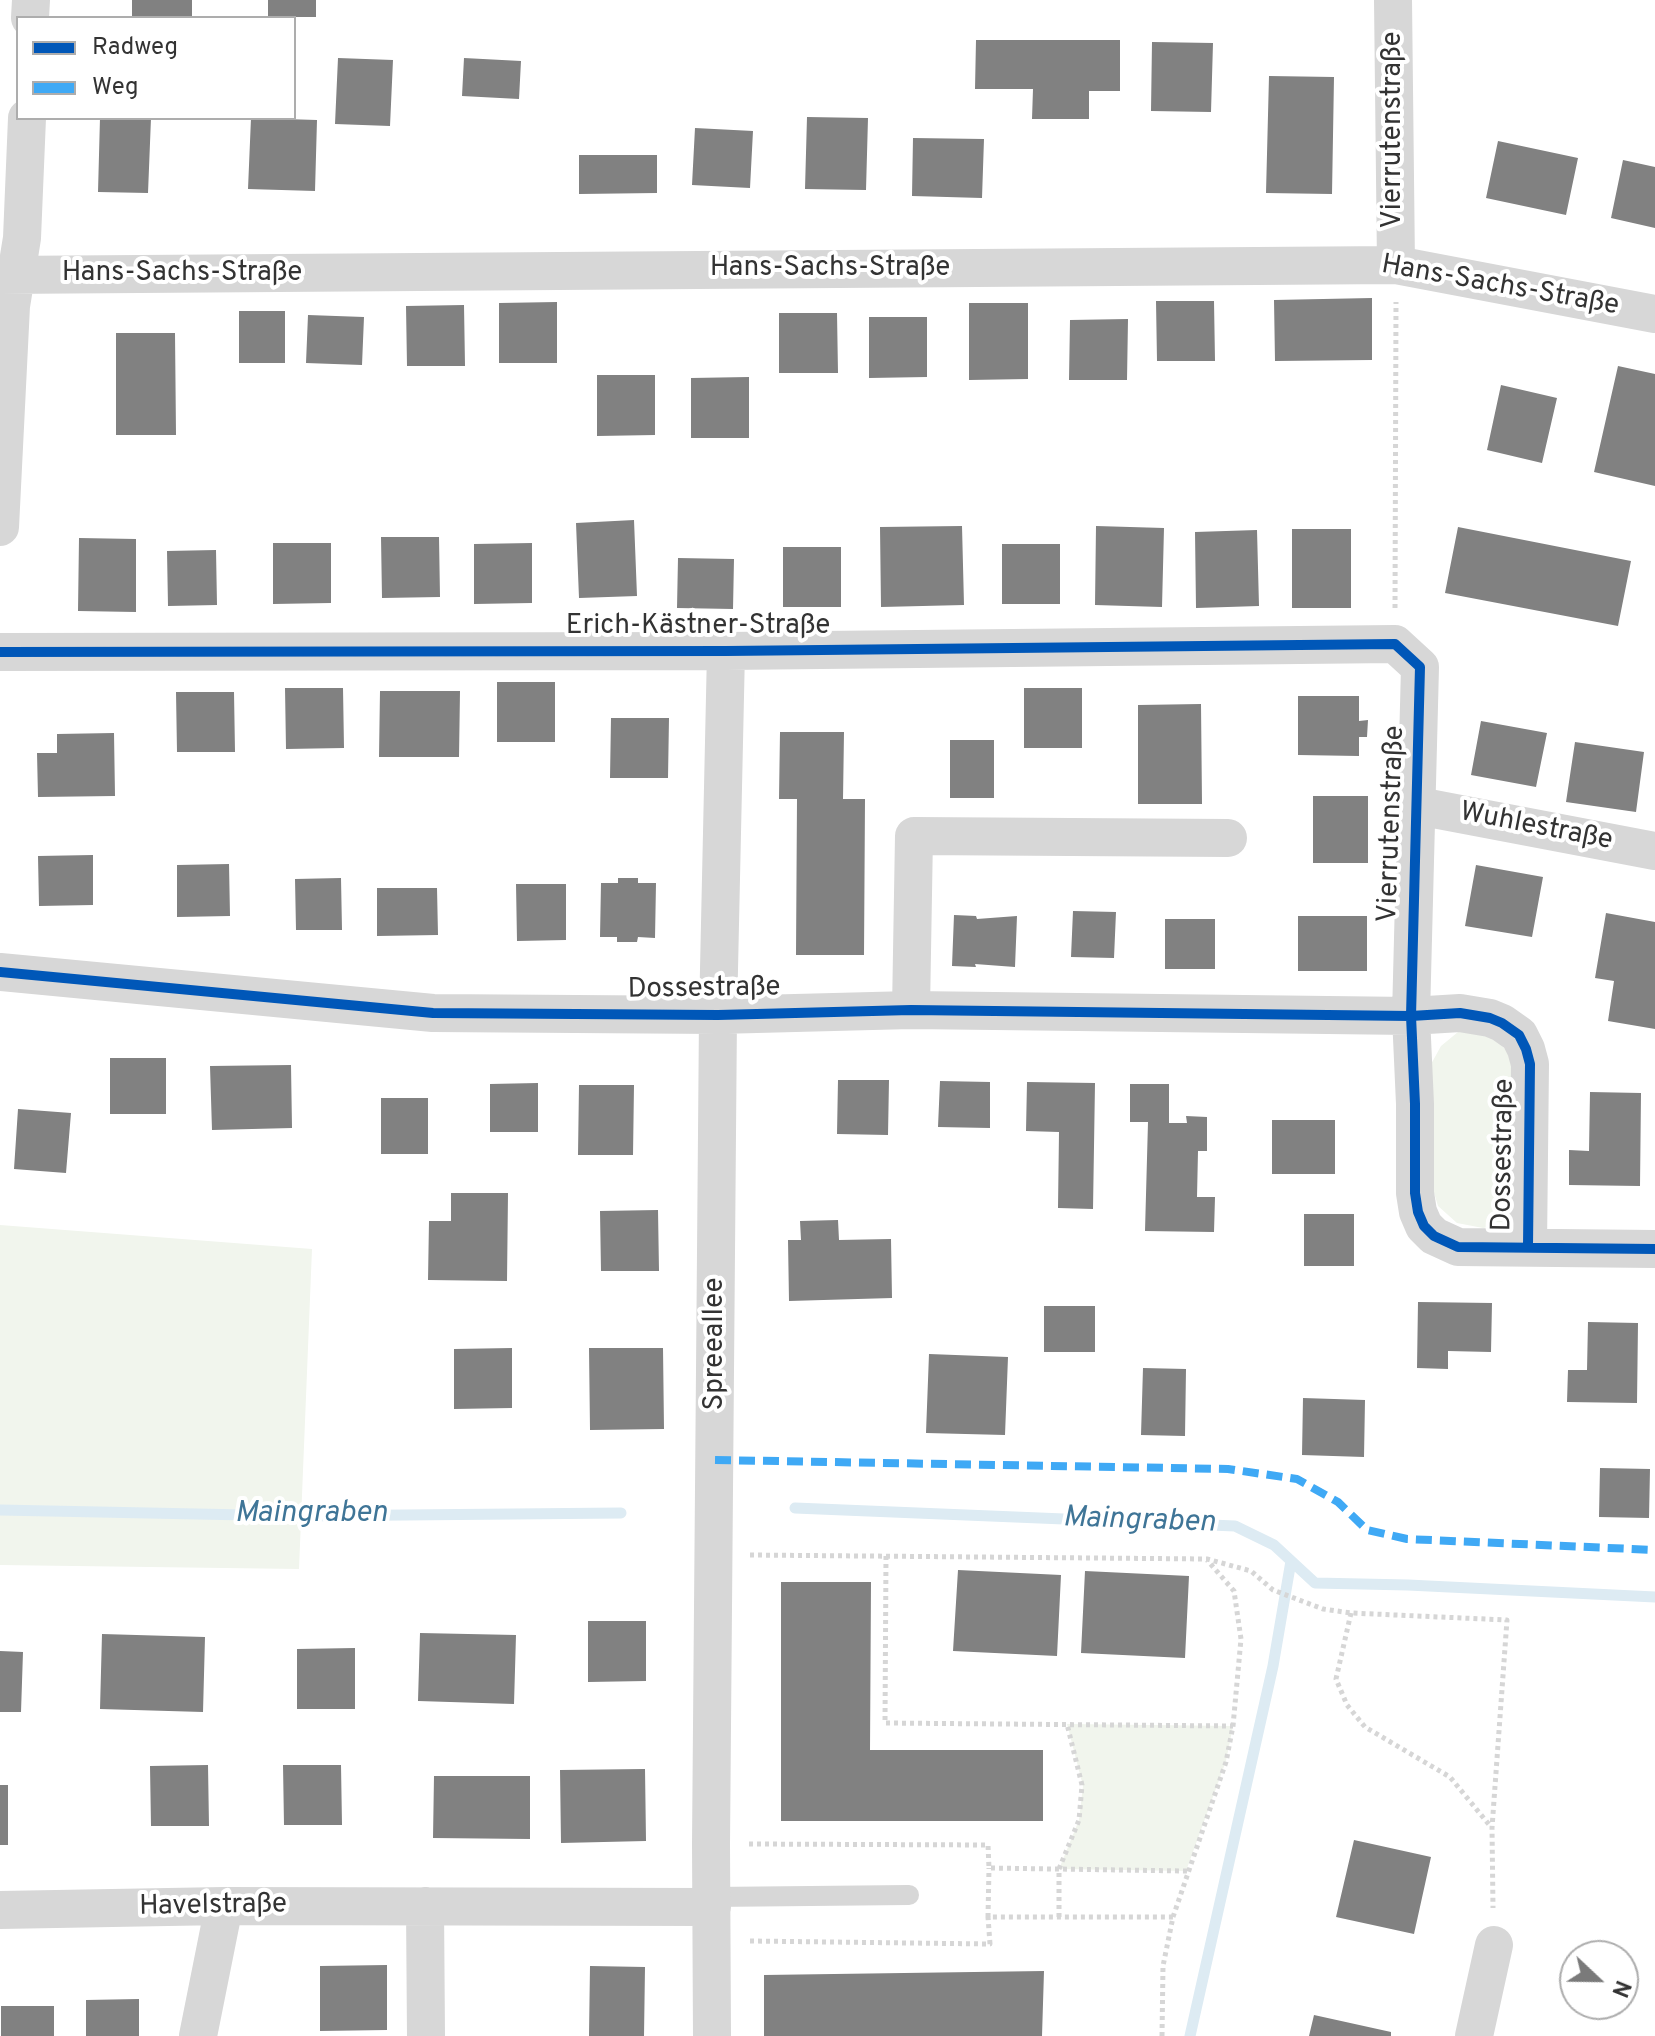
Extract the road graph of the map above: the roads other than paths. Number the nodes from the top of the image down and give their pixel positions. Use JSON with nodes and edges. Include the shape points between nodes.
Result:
{"nodes":[{"id":1,"x":1393,"y":0,"type":"edge"},
{"id":2,"x":27,"y":120,"type":"edge"},
{"id":3,"x":1396,"y":265,"type":"junction"},
{"id":4,"x":8,"y":275,"type":"edge"},
{"id":5,"x":1655,"y":314,"type":"edge"},
{"id":6,"x":0,"y":527,"type":"edge"},
{"id":7,"x":1395,"y":644,"type":"joint"},
{"id":8,"x":726,"y":651,"type":"junction"},
{"id":9,"x":0,"y":652,"type":"edge"},
{"id":10,"x":1418,"y":806,"type":"junction"},
{"id":11,"x":1228,"y":838,"type":"dead end"},
{"id":12,"x":1655,"y":851,"type":"edge"},
{"id":13,"x":0,"y":972,"type":"edge"},
{"id":14,"x":911,"y":1010,"type":"junction"},
{"id":15,"x":718,"y":1015,"type":"junction"},
{"id":16,"x":1411,"y":1016,"type":"junction"},
{"id":17,"x":1528,"y":1246,"type":"junction"},
{"id":18,"x":1655,"y":1249,"type":"edge"},
{"id":19,"x":909,"y":1895,"type":"dead end"},
{"id":20,"x":224,"y":1906,"type":"junction"},
{"id":21,"x":425,"y":1906,"type":"junction"},
{"id":22,"x":0,"y":1910,"type":"edge"},
{"id":23,"x":712,"y":1915,"type":"junction"},
{"id":24,"x":1494,"y":1945,"type":"road end"},
{"id":25,"x":198,"y":2036,"type":"edge"},
{"id":26,"x":426,"y":2036,"type":"edge"},
{"id":27,"x":712,"y":2036,"type":"edge"},
{"id":28,"x":1474,"y":2036,"type":"edge"}],
"edges":[{"from":1,"to":3,"type":"street","name":"Vierrutenstraße"},
{"from":2,"to":4,"type":"street","via":[[22,238]]},
{"from":3,"to":4,"type":"street","name":"Hans-Sachs-Straße"},
{"from":3,"to":5,"type":"street","name":"Hans-Sachs-Straße"},
{"from":4,"to":6,"type":"street"},
{"from":7,"to":8,"type":"street","name":"Erich-Kästner-Straße"},
{"from":7,"to":10,"type":"street","name":"Vierrutenstraße","via":[[1420,667]]},
{"from":8,"to":9,"type":"street","name":"Erich-Kästner-Straße"},
{"from":8,"to":15,"type":"street","name":"Spreeallee"},
{"from":10,"to":12,"type":"street","name":"Wuhlestraße"},
{"from":10,"to":16,"type":"street","name":"Vierrutenstraße"},
{"from":11,"to":14,"type":"street","via":[[914,836]]},
{"from":13,"to":15,"type":"street","name":"Dossestraße","via":[[433,1013]]},
{"from":14,"to":15,"type":"street","name":"Dossestraße"},
{"from":14,"to":16,"type":"street","name":"Dossestraße"},
{"from":15,"to":23,"type":"street","name":"Spreeallee"},
{"from":16,"to":17,"type":"street","name":"Dossestraße","via":[[1415,1193],[1424,1226],[1458,1247]]},
{"from":16,"to":17,"type":"street","name":"Dossestraße","via":[[1460,1013],[1490,1018],[1519,1035],[1530,1064]]},
{"from":17,"to":18,"type":"street","name":"Dossestraße"},
{"from":19,"to":23,"type":"lane"},
{"from":20,"to":21,"type":"street","name":"Havelstraße"},
{"from":20,"to":22,"type":"street","name":"Havelstraße"},
{"from":20,"to":25,"type":"street"},
{"from":21,"to":23,"type":"street","name":"Havelstraße"},
{"from":21,"to":26,"type":"street"},
{"from":23,"to":27,"type":"street","name":"Spreeallee"},
{"from":24,"to":28,"type":"street"}]}
